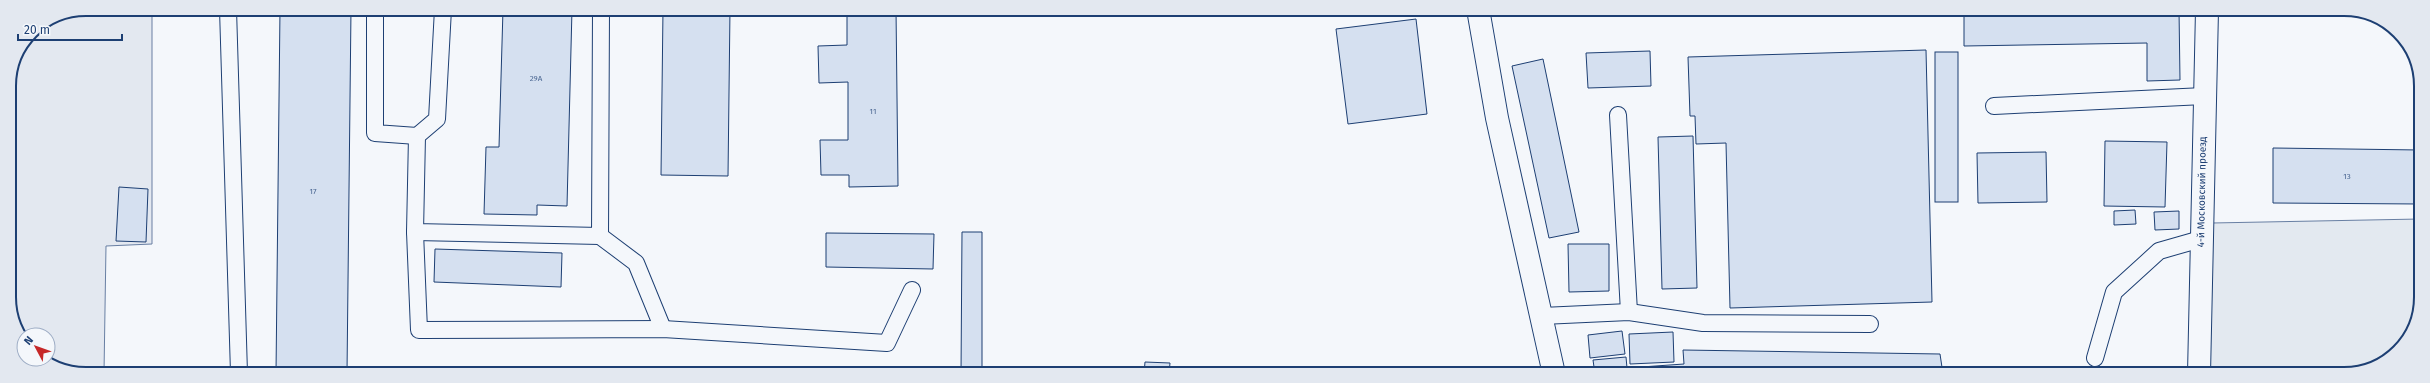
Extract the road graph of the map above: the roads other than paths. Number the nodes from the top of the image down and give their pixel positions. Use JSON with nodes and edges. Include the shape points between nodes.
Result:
{"nodes":[{"id":1,"x":228,"y":16,"type":"edge"},
{"id":2,"x":376,"y":16,"type":"edge"},
{"id":3,"x":443,"y":16,"type":"edge"},
{"id":4,"x":601,"y":16,"type":"edge"},
{"id":5,"x":1479,"y":16,"type":"edge"},
{"id":6,"x":2207,"y":16,"type":"edge"},
{"id":7,"x":2204,"y":96,"type":"junction"},
{"id":8,"x":1994,"y":106,"type":"dead end"},
{"id":9,"x":1618,"y":115,"type":"dead end"},
{"id":10,"x":417,"y":136,"type":"junction"},
{"id":11,"x":415,"y":232,"type":"junction"},
{"id":12,"x":600,"y":236,"type":"junction"},
{"id":13,"x":2201,"y":239,"type":"junction"},
{"id":14,"x":912,"y":290,"type":"dead end"},
{"id":15,"x":1629,"y":312,"type":"junction"},
{"id":16,"x":1542,"y":316,"type":"junction"},
{"id":17,"x":1870,"y":324,"type":"dead end"},
{"id":18,"x":663,"y":329,"type":"junction"},
{"id":19,"x":2095,"y":358,"type":"dead end"},
{"id":20,"x":239,"y":367,"type":"edge"},
{"id":21,"x":1553,"y":367,"type":"edge"},
{"id":22,"x":2199,"y":367,"type":"edge"}],
"edges":[{"from":1,"to":20,"type":"lane"},
{"from":2,"to":10,"type":"lane","via":[[375,133]]},
{"from":3,"to":10,"type":"lane","via":[[437,119]]},
{"from":4,"to":12,"type":"lane"},
{"from":5,"to":16,"type":"street","via":[[1497,118]]},
{"from":6,"to":7,"type":"street","name":"4-й Московский проезд"},
{"from":7,"to":8,"type":"lane"},
{"from":7,"to":13,"type":"street","name":"4-й Московский проезд"},
{"from":9,"to":15,"type":"lane"},
{"from":10,"to":11,"type":"lane"},
{"from":11,"to":12,"type":"lane"},
{"from":11,"to":18,"type":"lane","via":[[419,330]]},
{"from":12,"to":18,"type":"lane","via":[[636,263]]},
{"from":13,"to":19,"type":"lane","via":[[2159,251],[2114,292]]},
{"from":13,"to":22,"type":"street","name":"4-й Московский проезд"},
{"from":14,"to":18,"type":"lane","via":[[887,343]]},
{"from":15,"to":16,"type":"lane"},
{"from":15,"to":17,"type":"lane","via":[[1703,323]]},
{"from":16,"to":21,"type":"street"}]}
